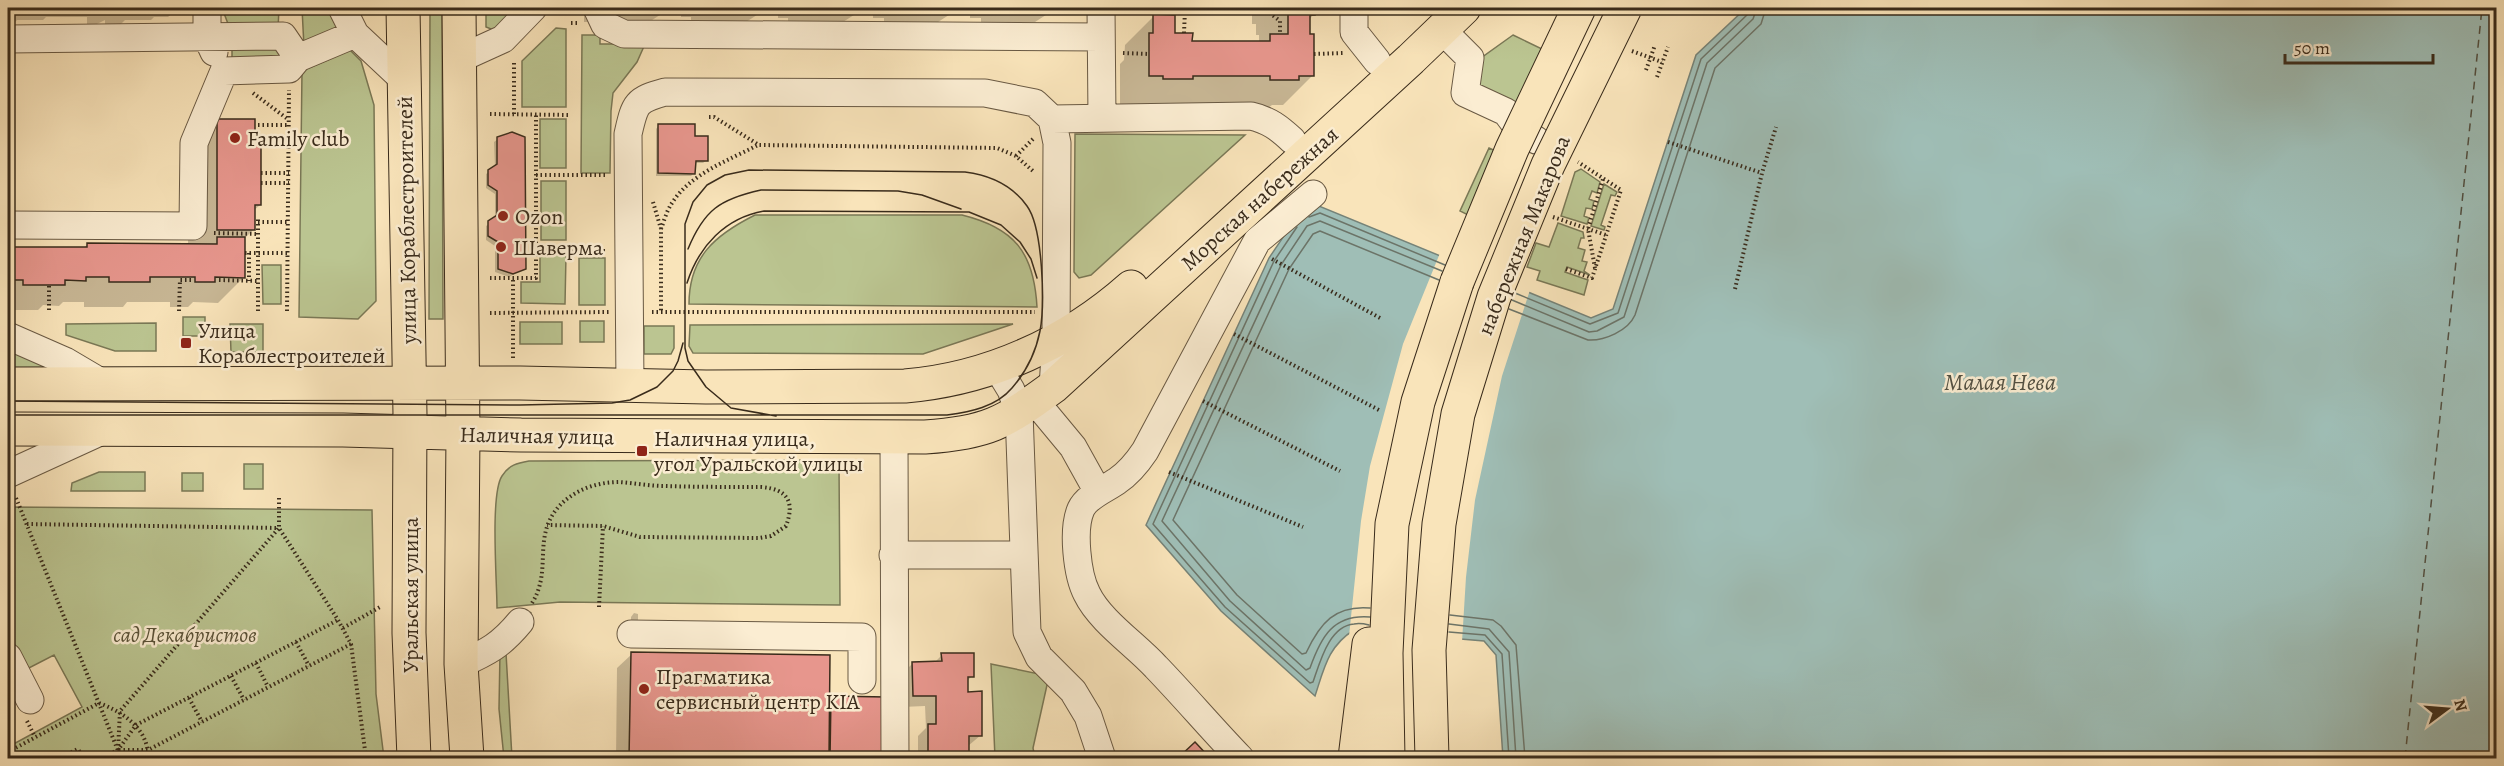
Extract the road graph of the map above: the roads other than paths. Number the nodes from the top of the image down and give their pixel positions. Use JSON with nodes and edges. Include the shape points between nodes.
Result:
{"nodes":[{"id":1,"x":207,"y":8,"type":"edge"},
{"id":2,"x":342,"y":8,"type":"edge"},
{"id":3,"x":403,"y":8,"type":"edge"},
{"id":4,"x":459,"y":8,"type":"edge"},
{"id":5,"x":533,"y":8,"type":"edge"},
{"id":6,"x":597,"y":8,"type":"edge"},
{"id":7,"x":1101,"y":8,"type":"edge"},
{"id":8,"x":1354,"y":8,"type":"edge"},
{"id":9,"x":1579,"y":8,"type":"edge"},
{"id":10,"x":1625,"y":8,"type":"edge"},
{"id":11,"x":1445,"y":15,"type":"edge"},
{"id":12,"x":355,"y":34,"type":"junction"},
{"id":13,"x":207,"y":37,"type":"junction"},
{"id":14,"x":1101,"y":37,"type":"junction"},
{"id":15,"x":8,"y":39,"type":"edge"},
{"id":16,"x":459,"y":59,"type":"junction"},
{"id":17,"x":1377,"y":61,"type":"junction"},
{"id":18,"x":294,"y":64,"type":"junction"},
{"id":19,"x":224,"y":71,"type":"junction"},
{"id":20,"x":404,"y":80,"type":"junction"},
{"id":21,"x":1102,"y":118,"type":"junction"},
{"id":22,"x":1052,"y":119,"type":"junction"},
{"id":23,"x":1292,"y":140,"type":"junction"},
{"id":24,"x":1536,"y":140,"type":"dead end"},
{"id":25,"x":1313,"y":194,"type":"dead end"},
{"id":26,"x":8,"y":225,"type":"edge"},
{"id":27,"x":8,"y":336,"type":"edge"},
{"id":28,"x":1056,"y":340,"type":"junction"},
{"id":29,"x":997,"y":367,"type":"junction"},
{"id":30,"x":409,"y":383,"type":"junction"},
{"id":31,"x":462,"y":383,"type":"junction"},
{"id":32,"x":8,"y":384,"type":"edge"},
{"id":33,"x":104,"y":384,"type":"junction"},
{"id":34,"x":630,"y":386,"type":"junction"},
{"id":35,"x":1035,"y":400,"type":"junction"},
{"id":36,"x":8,"y":429,"type":"edge"},
{"id":37,"x":106,"y":429,"type":"junction"},
{"id":38,"x":410,"y":432,"type":"junction"},
{"id":39,"x":463,"y":434,"type":"junction"},
{"id":40,"x":894,"y":437,"type":"junction"},
{"id":41,"x":12,"y":486,"type":"edge"},
{"id":42,"x":1098,"y":492,"type":"junction"},
{"id":43,"x":1392,"y":524,"type":"junction"},
{"id":44,"x":893,"y":555,"type":"junction"},
{"id":45,"x":1024,"y":555,"type":"junction"},
{"id":46,"x":520,"y":622,"type":"dead end"},
{"id":47,"x":631,"y":634,"type":"dead end"},
{"id":48,"x":8,"y":657,"type":"edge"},
{"id":49,"x":461,"y":664,"type":"junction"},
{"id":50,"x":861,"y":680,"type":"dead end"},
{"id":51,"x":30,"y":700,"type":"dead end"},
{"id":52,"x":414,"y":759,"type":"edge"},
{"id":53,"x":467,"y":759,"type":"edge"},
{"id":54,"x":895,"y":759,"type":"edge"},
{"id":55,"x":1102,"y":759,"type":"edge"},
{"id":56,"x":1239,"y":759,"type":"edge"},
{"id":57,"x":1356,"y":759,"type":"edge"},
{"id":58,"x":1388,"y":759,"type":"edge"},
{"id":59,"x":1432,"y":759,"type":"edge"}],
"edges":[{"from":1,"to":13,"type":"street"},
{"from":2,"to":12,"type":"street"},
{"from":3,"to":20,"type":"main road","name":"улица Кораблестроителей"},
{"from":4,"to":16,"type":"main road"},
{"from":5,"to":16,"type":"street","via":[[503,39]]},
{"from":6,"to":14,"type":"street","via":[[605,25],[624,34]]},
{"from":7,"to":14,"type":"street"},
{"from":8,"to":17,"type":"street","via":[[1354,32]]},
{"from":9,"to":43,"type":"main road","name":"набережная Макарова","bridge":true,"via":[[1512,149],[1457,282],[1418,402]]},
{"from":10,"to":59,"type":"main road","name":"набережная Макарова","bridge":true,"via":[[1548,165],[1494,297],[1458,414],[1439,524],[1429,651]]},
{"from":11,"to":17,"type":"main road","name":"Морская набережная"},
{"from":11,"to":24,"type":"street","via":[[1470,58],[1465,93],[1506,112],[1523,133]]},
{"from":11,"to":35,"type":"main road","name":"Морская набережная"},
{"from":12,"to":18,"type":"street"},
{"from":12,"to":20,"type":"street"},
{"from":13,"to":15,"type":"street"},
{"from":13,"to":18,"type":"street","via":[[284,36]]},
{"from":13,"to":19,"type":"street"},
{"from":14,"to":21,"type":"street"},
{"from":16,"to":31,"type":"main road"},
{"from":17,"to":23,"type":"main road","name":"Морская набережная"},
{"from":18,"to":19,"type":"street"},
{"from":19,"to":26,"type":"street","via":[[194,143],[193,226]]},
{"from":20,"to":30,"type":"main road","name":"улица Кораблестроителей"},
{"from":21,"to":22,"type":"street"},
{"from":21,"to":23,"type":"street","via":[[1251,116],[1265,119]]},
{"from":22,"to":28,"type":"street","via":[[1057,143]]},
{"from":22,"to":34,"type":"street","via":[[1035,103],[985,93],[665,92],[644,97],[633,112],[628,134]]},
{"from":23,"to":28,"type":"main road","name":"Морская набережная","via":[[1129,289]]},
{"from":25,"to":42,"type":"street","via":[[1257,241],[1145,451],[1134,467]]},
{"from":27,"to":33,"type":"street","via":[[65,361]]},
{"from":28,"to":29,"type":"main road"},
{"from":28,"to":35,"type":"street"},
{"from":29,"to":34,"type":"main road","via":[[935,384],[905,386]]},
{"from":29,"to":35,"type":"street","via":[[1011,390]]},
{"from":30,"to":31,"type":"main road"},
{"from":30,"to":33,"type":"main road"},
{"from":30,"to":38,"type":"main road","name":"улица Кораблестроителей"},
{"from":31,"to":34,"type":"main road"},
{"from":31,"to":39,"type":"main road"},
{"from":32,"to":33,"type":"main road"},
{"from":35,"to":40,"type":"main road","name":"Наличная улица","via":[[984,429],[958,435]]},
{"from":35,"to":42,"type":"street","via":[[1073,447]]},
{"from":35,"to":45,"type":"street"},
{"from":36,"to":37,"type":"main road","name":"Наличная улица"},
{"from":37,"to":38,"type":"main road","name":"Наличная улица"},
{"from":37,"to":41,"type":"street"},
{"from":38,"to":39,"type":"main road","name":"Наличная улица"},
{"from":38,"to":52,"type":"main road","name":"Уральская улица","via":[[409,633]]},
{"from":39,"to":40,"type":"main road","name":"Наличная улица"},
{"from":39,"to":49,"type":"main road"},
{"from":40,"to":44,"type":"street"},
{"from":42,"to":56,"type":"street","via":[[1082,507],[1077,530],[1078,563],[1087,594],[1112,626],[1156,666]]},
{"from":43,"to":57,"type":"main road","via":[[1372,619]]},
{"from":43,"to":58,"type":"main road","name":"набережная Макарова","via":[[1386,652]]},
{"from":44,"to":45,"type":"street"},
{"from":44,"to":54,"type":"street"},
{"from":45,"to":55,"type":"street","via":[[1027,632],[1039,657],[1073,691],[1088,716]]},
{"from":46,"to":49,"type":"street","via":[[492,650]]},
{"from":47,"to":50,"type":"street","via":[[862,637]]},
{"from":48,"to":51,"type":"street"},
{"from":49,"to":53,"type":"main road"}]}
